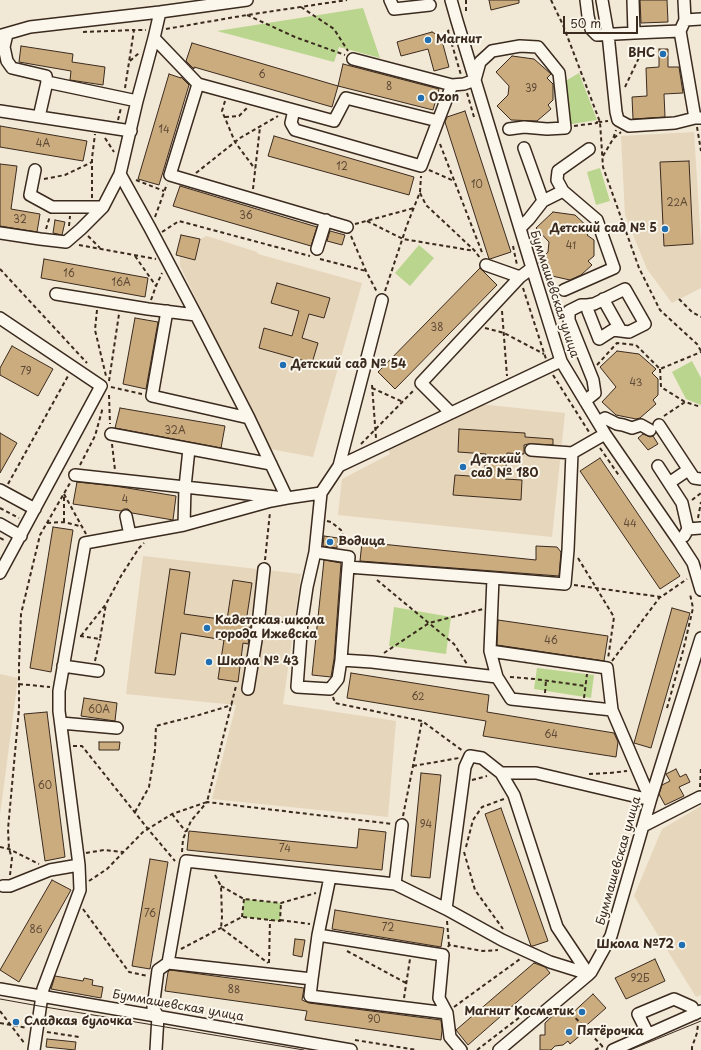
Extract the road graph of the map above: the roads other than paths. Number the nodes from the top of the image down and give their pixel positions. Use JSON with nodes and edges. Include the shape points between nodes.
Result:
{"nodes":[{"id":1,"x":247,"y":0,"type":"edge"},
{"id":2,"x":390,"y":0,"type":"edge"},
{"id":3,"x":451,"y":0,"type":"edge"},
{"id":4,"x":586,"y":0,"type":"edge"},
{"id":5,"x":602,"y":0,"type":"edge"},
{"id":6,"x":633,"y":0,"type":"edge"},
{"id":7,"x":684,"y":0,"type":"edge"},
{"id":8,"x":430,"y":5,"type":"dead end"},
{"id":9,"x":160,"y":12,"type":"junction"},
{"id":10,"x":701,"y":19,"type":"edge"},
{"id":11,"x":685,"y":20,"type":"junction"},
{"id":12,"x":680,"y":31,"type":"junction"},
{"id":13,"x":634,"y":33,"type":"junction"},
{"id":14,"x":155,"y":34,"type":"junction"},
{"id":15,"x":608,"y":34,"type":"junction"},
{"id":16,"x":3,"y":35,"type":"edge"},
{"id":17,"x":353,"y":58,"type":"road end"},
{"id":18,"x":475,"y":80,"type":"junction"},
{"id":19,"x":47,"y":82,"type":"junction"},
{"id":20,"x":198,"y":84,"type":"junction"},
{"id":21,"x":452,"y":85,"type":"junction"},
{"id":22,"x":137,"y":101,"type":"junction"},
{"id":23,"x":292,"y":110,"type":"junction"},
{"id":24,"x":0,"y":111,"type":"edge"},
{"id":25,"x":39,"y":117,"type":"junction"},
{"id":26,"x":698,"y":118,"type":"edge"},
{"id":27,"x":436,"y":125,"type":"junction"},
{"id":28,"x":509,"y":129,"type":"dead end"},
{"id":29,"x":130,"y":131,"type":"junction"},
{"id":30,"x":524,"y":148,"type":"dead end"},
{"id":31,"x":589,"y":150,"type":"dead end"},
{"id":32,"x":35,"y":170,"type":"dead end"},
{"id":33,"x":120,"y":174,"type":"junction"},
{"id":34,"x":563,"y":191,"type":"junction"},
{"id":35,"x":543,"y":201,"type":"junction"},
{"id":36,"x":97,"y":207,"type":"junction"},
{"id":37,"x":326,"y":220,"type":"junction"},
{"id":38,"x":347,"y":227,"type":"road end"},
{"id":39,"x":520,"y":228,"type":"junction"},
{"id":40,"x":0,"y":233,"type":"edge"},
{"id":41,"x":317,"y":249,"type":"dead end"},
{"id":42,"x":486,"y":265,"type":"road end"},
{"id":43,"x":532,"y":268,"type":"junction"},
{"id":44,"x":520,"y":277,"type":"junction"},
{"id":45,"x":564,"y":290,"type":"dead end"},
{"id":46,"x":56,"y":294,"type":"dead end"},
{"id":47,"x":603,"y":299,"type":"junction"},
{"id":48,"x":382,"y":300,"type":"road end"},
{"id":49,"x":587,"y":305,"type":"junction"},
{"id":50,"x":167,"y":311,"type":"junction"},
{"id":51,"x":196,"y":315,"type":"junction"},
{"id":52,"x":0,"y":318,"type":"edge"},
{"id":53,"x":621,"y":331,"type":"junction"},
{"id":54,"x":561,"y":360,"type":"junction"},
{"id":55,"x":585,"y":401,"type":"junction"},
{"id":56,"x":451,"y":413,"type":"junction"},
{"id":57,"x":249,"y":418,"type":"junction"},
{"id":58,"x":598,"y":422,"type":"junction"},
{"id":59,"x":111,"y":434,"type":"dead end"},
{"id":60,"x":605,"y":434,"type":"junction"},
{"id":61,"x":189,"y":448,"type":"junction"},
{"id":62,"x":531,"y":450,"type":"dead end"},
{"id":63,"x":572,"y":453,"type":"junction"},
{"id":64,"x":271,"y":464,"type":"junction"},
{"id":65,"x":339,"y":466,"type":"junction"},
{"id":66,"x":658,"y":466,"type":"dead end"},
{"id":67,"x":688,"y":470,"type":"junction"},
{"id":68,"x":75,"y":475,"type":"road end"},
{"id":69,"x":701,"y":479,"type":"edge"},
{"id":70,"x":669,"y":483,"type":"junction"},
{"id":71,"x":185,"y":487,"type":"junction"},
{"id":72,"x":3,"y":489,"type":"edge"},
{"id":73,"x":321,"y":493,"type":"junction"},
{"id":74,"x":287,"y":498,"type":"junction"},
{"id":75,"x":35,"y":509,"type":"junction"},
{"id":76,"x":126,"y":516,"type":"dead end"},
{"id":77,"x":0,"y":524,"type":"edge"},
{"id":78,"x":184,"y":525,"type":"junction"},
{"id":79,"x":695,"y":529,"type":"edge"},
{"id":80,"x":19,"y":535,"type":"junction"},
{"id":81,"x":130,"y":535,"type":"junction"},
{"id":82,"x":680,"y":543,"type":"junction"},
{"id":83,"x":315,"y":552,"type":"junction"},
{"id":84,"x":349,"y":562,"type":"junction"},
{"id":85,"x":264,"y":569,"type":"road end"},
{"id":86,"x":0,"y":573,"type":"edge"},
{"id":87,"x":493,"y":578,"type":"junction"},
{"id":88,"x":701,"y":590,"type":"edge"},
{"id":89,"x":255,"y":631,"type":"junction"},
{"id":90,"x":301,"y":632,"type":"junction"},
{"id":91,"x":701,"y":638,"type":"edge"},
{"id":92,"x":490,"y":651,"type":"junction"},
{"id":93,"x":699,"y":652,"type":"edge"},
{"id":94,"x":341,"y":660,"type":"junction"},
{"id":95,"x":63,"y":666,"type":"junction"},
{"id":96,"x":96,"y":670,"type":"road end"},
{"id":97,"x":497,"y":677,"type":"junction"},
{"id":98,"x":248,"y":689,"type":"road end"},
{"id":99,"x":612,"y":710,"type":"junction"},
{"id":100,"x":61,"y":723,"type":"junction"},
{"id":101,"x":117,"y":728,"type":"dead end"},
{"id":102,"x":501,"y":773,"type":"junction"},
{"id":103,"x":700,"y":797,"type":"edge"},
{"id":104,"x":651,"y":798,"type":"junction"},
{"id":105,"x":402,"y":825,"type":"road end"},
{"id":106,"x":643,"y":826,"type":"junction"},
{"id":107,"x":79,"y":865,"type":"junction"},
{"id":108,"x":330,"y":877,"type":"junction"},
{"id":109,"x":395,"y":884,"type":"junction"},
{"id":110,"x":1,"y":887,"type":"edge"},
{"id":111,"x":446,"y":909,"type":"junction"},
{"id":112,"x":319,"y":930,"type":"junction"},
{"id":113,"x":169,"y":959,"type":"junction"},
{"id":114,"x":588,"y":975,"type":"junction"},
{"id":115,"x":312,"y":979,"type":"junction"},
{"id":116,"x":0,"y":989,"type":"edge"},
{"id":117,"x":42,"y":995,"type":"junction"},
{"id":118,"x":698,"y":1012,"type":"edge"},
{"id":119,"x":447,"y":1013,"type":"junction"},
{"id":120,"x":158,"y":1016,"type":"junction"},
{"id":121,"x":648,"y":1034,"type":"junction"},
{"id":122,"x":30,"y":1048,"type":"edge"},
{"id":123,"x":607,"y":1048,"type":"edge"},
{"id":124,"x":336,"y":1049,"type":"edge"},
{"id":125,"x":156,"y":1050,"type":"edge"},
{"id":126,"x":351,"y":1050,"type":"edge"},
{"id":127,"x":461,"y":1050,"type":"edge"},
{"id":128,"x":499,"y":1050,"type":"edge"}],
"edges":[{"from":1,"to":9,"type":"street"},
{"from":2,"to":8,"type":"street","via":[[394,9]]},
{"from":3,"to":18,"type":"street","name":"Буммашевская улица"},
{"from":4,"to":15,"type":"street","via":[[591,29],[596,35]]},
{"from":5,"to":15,"type":"street"},
{"from":6,"to":13,"type":"street"},
{"from":7,"to":11,"type":"street"},
{"from":9,"to":14,"type":"street"},
{"from":9,"to":16,"type":"street","via":[[30,27]]},
{"from":10,"to":11,"type":"street"},
{"from":11,"to":12,"type":"street"},
{"from":12,"to":13,"type":"street"},
{"from":12,"to":26,"type":"street"},
{"from":13,"to":15,"type":"street"},
{"from":14,"to":20,"type":"street"},
{"from":14,"to":22,"type":"street"},
{"from":15,"to":26,"type":"street","via":[[618,120],[629,126],[675,123]]},
{"from":16,"to":19,"type":"street","via":[[7,61],[12,68],[46,76]]},
{"from":17,"to":21,"type":"street"},
{"from":18,"to":21,"type":"street"},
{"from":18,"to":28,"type":"street","via":[[480,62],[492,51],[520,46],[538,47],[559,73],[565,128]]},
{"from":18,"to":39,"type":"street","name":"Буммашевская улица"},
{"from":19,"to":22,"type":"street"},
{"from":19,"to":25,"type":"street"},
{"from":20,"to":23,"type":"street"},
{"from":20,"to":37,"type":"street","via":[[170,175]]},
{"from":21,"to":27,"type":"street"},
{"from":22,"to":29,"type":"street"},
{"from":23,"to":27,"type":"street","via":[[334,121],[346,98]]},
{"from":23,"to":27,"type":"street","via":[[291,124],[295,130],[421,166]]},
{"from":24,"to":25,"type":"street"},
{"from":25,"to":29,"type":"street"},
{"from":29,"to":33,"type":"street"},
{"from":30,"to":35,"type":"street"},
{"from":31,"to":34,"type":"street","via":[[558,171],[557,180]]},
{"from":32,"to":36,"type":"street","via":[[30,195],[52,207]]},
{"from":33,"to":36,"type":"street"},
{"from":33,"to":51,"type":"street"},
{"from":34,"to":35,"type":"street"},
{"from":34,"to":45,"type":"street","via":[[598,220],[614,268]]},
{"from":35,"to":39,"type":"street"},
{"from":36,"to":40,"type":"street","via":[[81,229],[66,242]]},
{"from":37,"to":38,"type":"street"},
{"from":37,"to":41,"type":"street"},
{"from":39,"to":43,"type":"street","name":"Буммашевская улица"},
{"from":42,"to":44,"type":"street"},
{"from":43,"to":44,"type":"street"},
{"from":43,"to":54,"type":"street","name":"Буммашевская улица"},
{"from":44,"to":56,"type":"street","via":[[421,383]]},
{"from":46,"to":50,"type":"street"},
{"from":47,"to":49,"type":"street"},
{"from":47,"to":53,"type":"street"},
{"from":47,"to":53,"type":"street","via":[[625,289],[645,324],[629,332]]},
{"from":48,"to":65,"type":"street","via":[[366,381]]},
{"from":49,"to":53,"type":"street","via":[[599,339],[613,330]]},
{"from":49,"to":55,"type":"street","via":[[569,311],[569,320],[593,380],[595,393]]},
{"from":50,"to":51,"type":"street"},
{"from":50,"to":57,"type":"street","via":[[152,396]]},
{"from":51,"to":57,"type":"street"},
{"from":52,"to":75,"type":"street","via":[[101,386]]},
{"from":54,"to":55,"type":"street","name":"Буммашевская улица"},
{"from":54,"to":56,"type":"street"},
{"from":55,"to":58,"type":"street","name":"Буммашевская улица"},
{"from":56,"to":65,"type":"street"},
{"from":57,"to":64,"type":"street"},
{"from":58,"to":60,"type":"street","name":"Буммашевская улица"},
{"from":58,"to":67,"type":"street","via":[[605,418],[632,428],[641,425],[652,428]]},
{"from":59,"to":61,"type":"street"},
{"from":60,"to":63,"type":"street"},
{"from":60,"to":82,"type":"street","name":"Буммашевская улица"},
{"from":61,"to":64,"type":"street"},
{"from":61,"to":71,"type":"street"},
{"from":62,"to":63,"type":"street"},
{"from":63,"to":87,"type":"street","via":[[565,584]]},
{"from":64,"to":74,"type":"street"},
{"from":65,"to":73,"type":"street"},
{"from":66,"to":70,"type":"street"},
{"from":67,"to":69,"type":"street","via":[[694,478]]},
{"from":67,"to":70,"type":"street"},
{"from":68,"to":71,"type":"street"},
{"from":70,"to":79,"type":"street"},
{"from":71,"to":74,"type":"street"},
{"from":71,"to":78,"type":"street"},
{"from":72,"to":75,"type":"street"},
{"from":73,"to":74,"type":"street"},
{"from":73,"to":83,"type":"street"},
{"from":74,"to":78,"type":"street"},
{"from":75,"to":80,"type":"street"},
{"from":76,"to":81,"type":"street"},
{"from":77,"to":80,"type":"street"},
{"from":78,"to":81,"type":"street"},
{"from":79,"to":82,"type":"street"},
{"from":80,"to":86,"type":"street"},
{"from":81,"to":95,"type":"street","via":[[85,543]]},
{"from":82,"to":88,"type":"street","name":"Буммашевская улица","via":[[693,563]]},
{"from":83,"to":84,"type":"street"},
{"from":83,"to":90,"type":"street"},
{"from":84,"to":87,"type":"street","via":[[363,568]]},
{"from":84,"to":94,"type":"street"},
{"from":85,"to":89,"type":"street"},
{"from":87,"to":92,"type":"street"},
{"from":89,"to":90,"type":"street"},
{"from":89,"to":98,"type":"street"},
{"from":90,"to":94,"type":"street","via":[[297,687],[330,689],[338,679]]},
{"from":91,"to":93,"type":"street","name":"Буммашевская улица"},
{"from":92,"to":97,"type":"street"},
{"from":92,"to":99,"type":"street","via":[[607,668]]},
{"from":93,"to":104,"type":"street","name":"Буммашевская улица"},
{"from":94,"to":97,"type":"street"},
{"from":95,"to":96,"type":"street"},
{"from":95,"to":100,"type":"street","via":[[59,711]]},
{"from":97,"to":99,"type":"street","via":[[511,699]]},
{"from":99,"to":104,"type":"street"},
{"from":100,"to":101,"type":"street"},
{"from":100,"to":107,"type":"street"},
{"from":102,"to":104,"type":"street","via":[[536,773]]},
{"from":102,"to":111,"type":"street","via":[[482,758],[470,756],[465,767]]},
{"from":102,"to":114,"type":"street","via":[[514,795],[557,927]]},
{"from":103,"to":106,"type":"street"},
{"from":104,"to":106,"type":"street","name":"Буммашевская улица"},
{"from":105,"to":109,"type":"street"},
{"from":106,"to":114,"type":"street","name":"Буммашевская улица","via":[[611,936]]},
{"from":107,"to":110,"type":"street","via":[[50,870],[10,886]]},
{"from":107,"to":117,"type":"street","via":[[80,890]]},
{"from":108,"to":109,"type":"street"},
{"from":108,"to":112,"type":"street"},
{"from":108,"to":113,"type":"street","via":[[209,863],[185,866]]},
{"from":109,"to":111,"type":"street"},
{"from":111,"to":114,"type":"street","via":[[529,953]]},
{"from":112,"to":115,"type":"street"},
{"from":112,"to":119,"type":"street","via":[[412,950],[446,950],[439,998]]},
{"from":113,"to":115,"type":"street","via":[[268,969]]},
{"from":113,"to":120,"type":"street","via":[[158,970],[153,1008]]},
{"from":114,"to":128,"type":"street","name":"Буммашевская улица"},
{"from":115,"to":119,"type":"street","via":[[310,996]]},
{"from":116,"to":117,"type":"street","name":"Буммашевская улица"},
{"from":117,"to":120,"type":"street","name":"Буммашевская улица"},
{"from":117,"to":122,"type":"street"},
{"from":118,"to":121,"type":"street"},
{"from":118,"to":121,"type":"street","via":[[674,999],[638,1014]]},
{"from":119,"to":127,"type":"street","via":[[450,1037]]},
{"from":120,"to":124,"type":"street","name":"Буммашевская улица"},
{"from":120,"to":125,"type":"street"},
{"from":121,"to":123,"type":"street"},
{"from":124,"to":126,"type":"street","name":"Буммашевская улица"}]}
